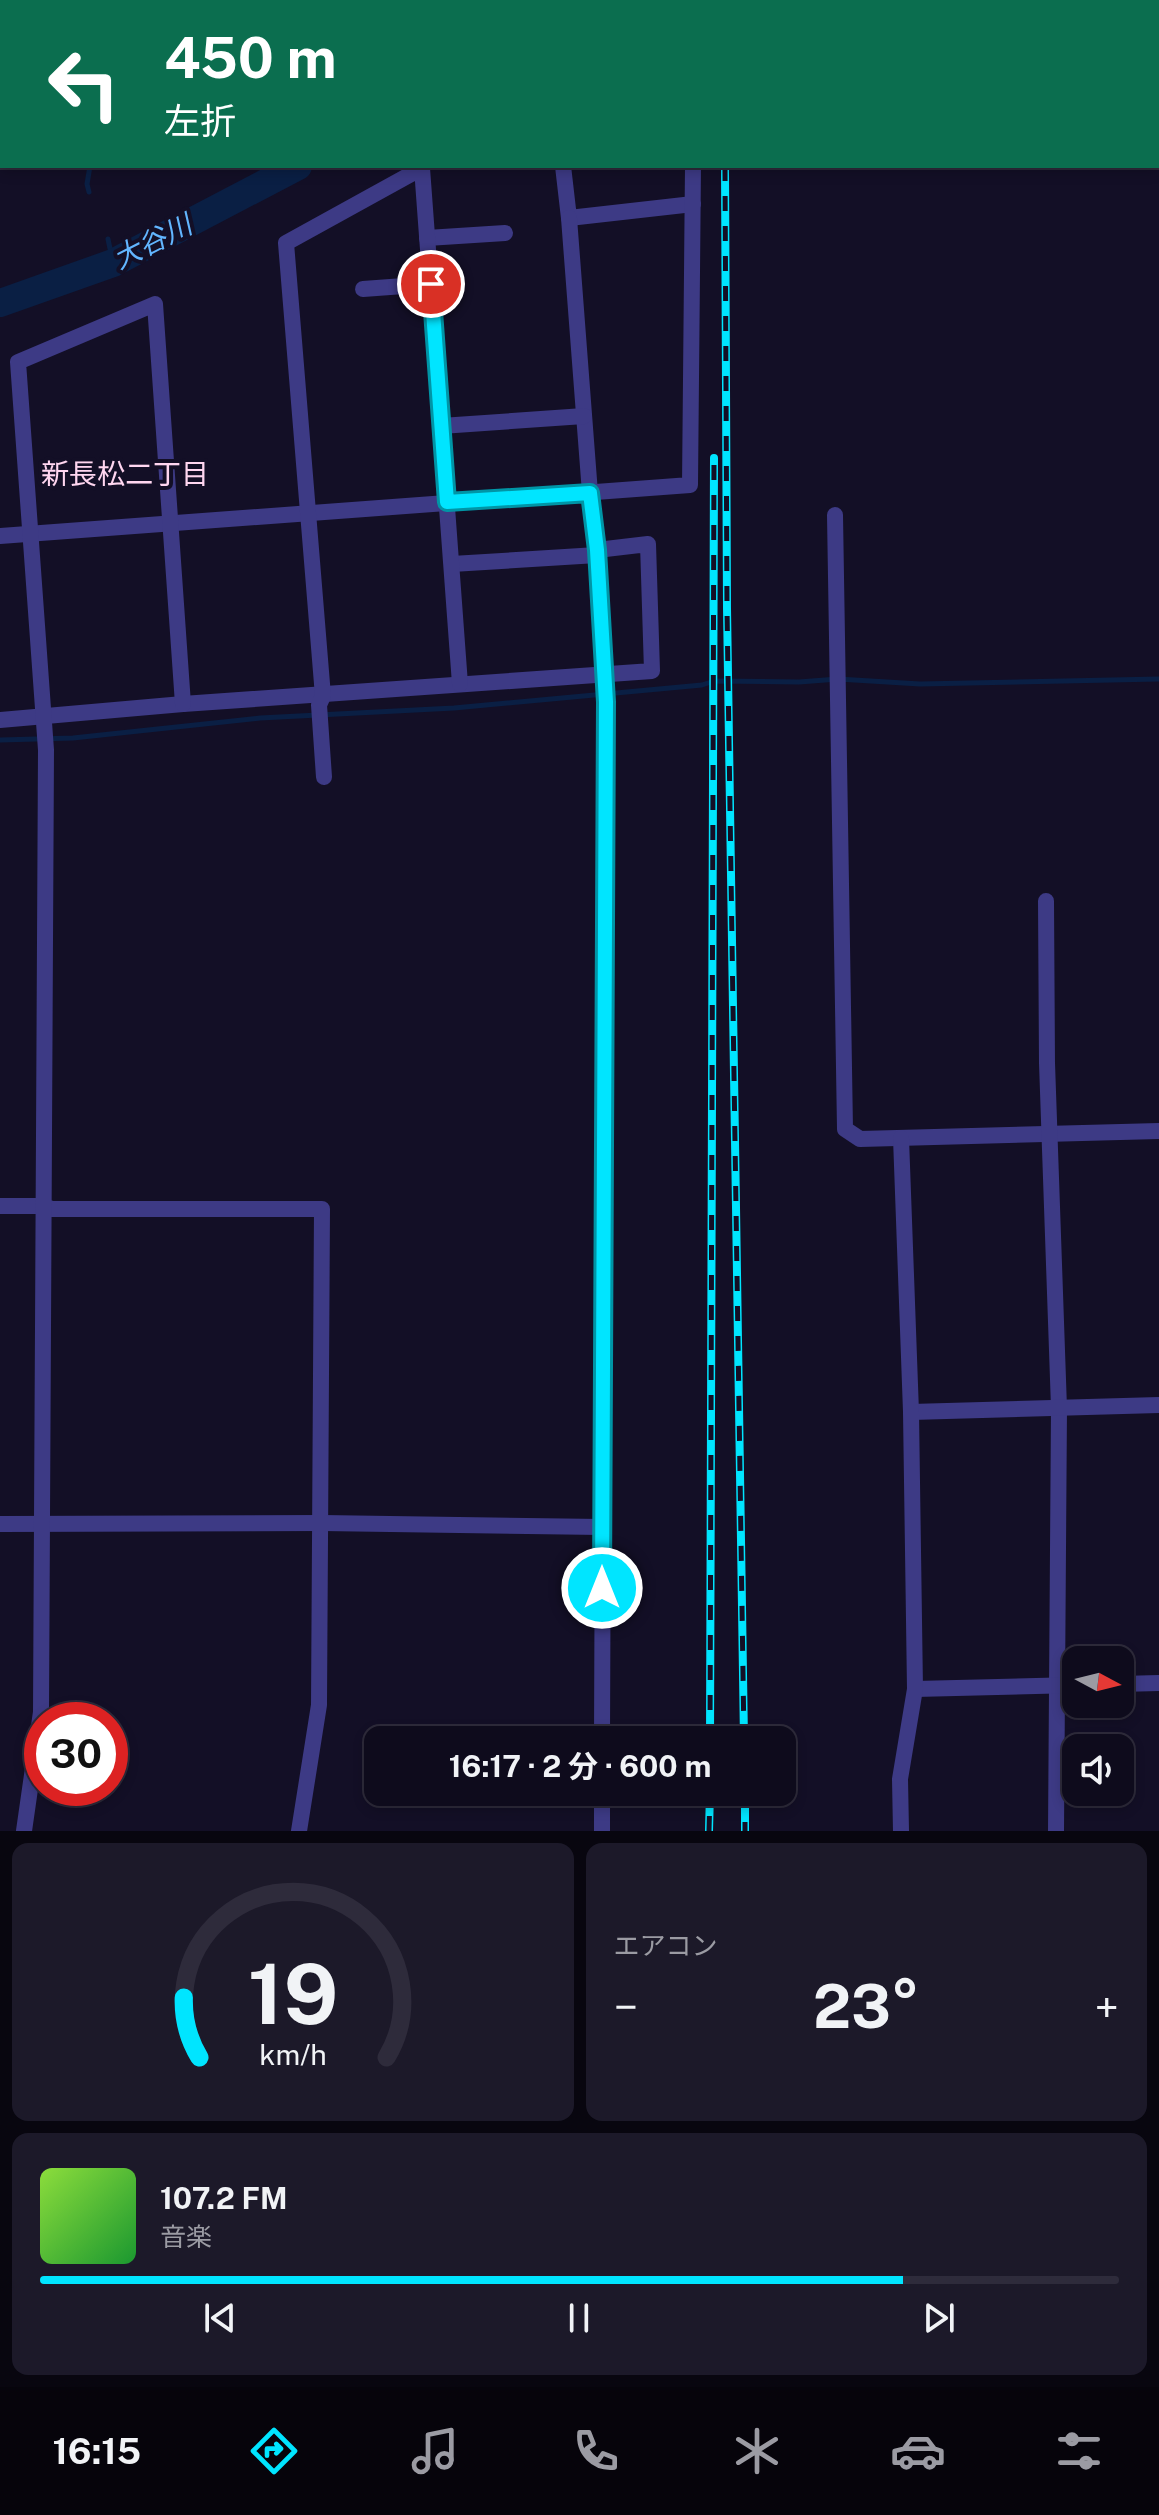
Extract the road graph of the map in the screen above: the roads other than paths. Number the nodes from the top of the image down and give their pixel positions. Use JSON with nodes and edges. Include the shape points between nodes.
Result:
{"nodes":[{"id":1,"x":563,"y":168,"type":"edge"},
{"id":2,"x":693,"y":168,"type":"edge"},
{"id":3,"x":693,"y":204,"type":"junction"},
{"id":4,"x":569,"y":218,"type":"junction"},
{"id":5,"x":505,"y":233,"type":"dead end"},
{"id":6,"x":427,"y":238,"type":"junction"},
{"id":7,"x":431,"y":284,"type":"junction"},
{"id":8,"x":363,"y":289,"type":"dead end"},
{"id":9,"x":584,"y":416,"type":"junction"},
{"id":10,"x":441,"y":426,"type":"junction"},
{"id":11,"x":590,"y":493,"type":"junction"},
{"id":12,"x":447,"y":502,"type":"junction"},
{"id":13,"x":310,"y":515,"type":"junction"},
{"id":14,"x":835,"y":515,"type":"dead end"},
{"id":15,"x":170,"y":522,"type":"junction"},
{"id":16,"x":30,"y":533,"type":"junction"},
{"id":17,"x":0,"y":536,"type":"edge"},
{"id":18,"x":597,"y":553,"type":"junction"},
{"id":19,"x":452,"y":564,"type":"junction"},
{"id":20,"x":604,"y":678,"type":"junction"},
{"id":21,"x":460,"y":684,"type":"junction"},
{"id":22,"x":321,"y":701,"type":"junction"},
{"id":23,"x":183,"y":704,"type":"junction"},
{"id":24,"x":0,"y":720,"type":"edge"},
{"id":25,"x":44,"y":724,"type":"junction"},
{"id":26,"x":324,"y":777,"type":"dead end"},
{"id":27,"x":1046,"y":901,"type":"dead end"},
{"id":28,"x":1159,"y":1131,"type":"edge"},
{"id":29,"x":1050,"y":1133,"type":"junction"},
{"id":30,"x":901,"y":1138,"type":"junction"},
{"id":31,"x":0,"y":1206,"type":"edge"},
{"id":32,"x":42,"y":1206,"type":"junction"},
{"id":33,"x":1159,"y":1405,"type":"edge"},
{"id":34,"x":1059,"y":1408,"type":"junction"},
{"id":35,"x":911,"y":1412,"type":"junction"},
{"id":36,"x":322,"y":1523,"type":"junction"},
{"id":37,"x":0,"y":1524,"type":"edge"},
{"id":38,"x":43,"y":1525,"type":"junction"},
{"id":39,"x":602,"y":1527,"type":"junction"},
{"id":40,"x":1159,"y":1683,"type":"edge"},
{"id":41,"x":1134,"y":1684,"type":"edge"},
{"id":42,"x":1056,"y":1686,"type":"junction"},
{"id":43,"x":1062,"y":1686,"type":"edge"},
{"id":44,"x":915,"y":1689,"type":"junction"},
{"id":45,"x":602,"y":1726,"type":"edge"},
{"id":46,"x":602,"y":1806,"type":"edge"},
{"id":47,"x":24,"y":1831,"type":"edge"},
{"id":48,"x":299,"y":1831,"type":"edge"},
{"id":49,"x":602,"y":1831,"type":"edge"},
{"id":50,"x":901,"y":1831,"type":"edge"},
{"id":51,"x":1056,"y":1831,"type":"edge"}],
"edges":[{"from":1,"to":4,"type":"street"},
{"from":2,"to":3,"type":"street"},
{"from":3,"to":4,"type":"street"},
{"from":3,"to":11,"type":"street","via":[[690,485]]},
{"from":4,"to":9,"type":"street"},
{"from":5,"to":6,"type":"street"},
{"from":6,"to":7,"type":"street"},
{"from":6,"to":13,"type":"street","via":[[422,168],[286,243]]},
{"from":7,"to":8,"type":"street"},
{"from":7,"to":10,"type":"street"},
{"from":9,"to":10,"type":"street"},
{"from":9,"to":11,"type":"street"},
{"from":10,"to":12,"type":"street"},
{"from":11,"to":12,"type":"street"},
{"from":11,"to":18,"type":"street"},
{"from":12,"to":13,"type":"street"},
{"from":12,"to":19,"type":"street"},
{"from":13,"to":15,"type":"street"},
{"from":13,"to":22,"type":"street"},
{"from":14,"to":30,"type":"street","via":[[845,1129],[860,1139]]},
{"from":15,"to":16,"type":"street"},
{"from":15,"to":16,"type":"street","via":[[155,304],[18,362]]},
{"from":15,"to":23,"type":"street"},
{"from":16,"to":17,"type":"street"},
{"from":16,"to":25,"type":"street"},
{"from":18,"to":19,"type":"street"},
{"from":18,"to":20,"type":"street"},
{"from":18,"to":20,"type":"street","via":[[648,544],[652,671]]},
{"from":19,"to":21,"type":"street"},
{"from":20,"to":21,"type":"street"},
{"from":20,"to":39,"type":"street"},
{"from":21,"to":22,"type":"street"},
{"from":22,"to":23,"type":"street"},
{"from":22,"to":26,"type":"street"},
{"from":23,"to":25,"type":"street"},
{"from":24,"to":25,"type":"street"},
{"from":25,"to":32,"type":"street"},
{"from":27,"to":29,"type":"street"},
{"from":28,"to":29,"type":"street"},
{"from":29,"to":30,"type":"street"},
{"from":29,"to":34,"type":"street"},
{"from":30,"to":35,"type":"street"},
{"from":31,"to":32,"type":"street"},
{"from":32,"to":36,"type":"street","via":[[322,1209]]},
{"from":32,"to":38,"type":"street"},
{"from":33,"to":34,"type":"street"},
{"from":34,"to":35,"type":"street"},
{"from":34,"to":42,"type":"street"},
{"from":35,"to":44,"type":"street"},
{"from":36,"to":38,"type":"street"},
{"from":36,"to":39,"type":"street"},
{"from":36,"to":48,"type":"street","via":[[319,1705]]},
{"from":37,"to":38,"type":"street"},
{"from":38,"to":47,"type":"street","via":[[41,1712]]},
{"from":39,"to":45,"type":"street"},
{"from":40,"to":41,"type":"street"},
{"from":42,"to":43,"type":"street"},
{"from":42,"to":44,"type":"street"},
{"from":42,"to":51,"type":"street"},
{"from":44,"to":50,"type":"street","via":[[900,1779]]},
{"from":46,"to":49,"type":"street"}]}
